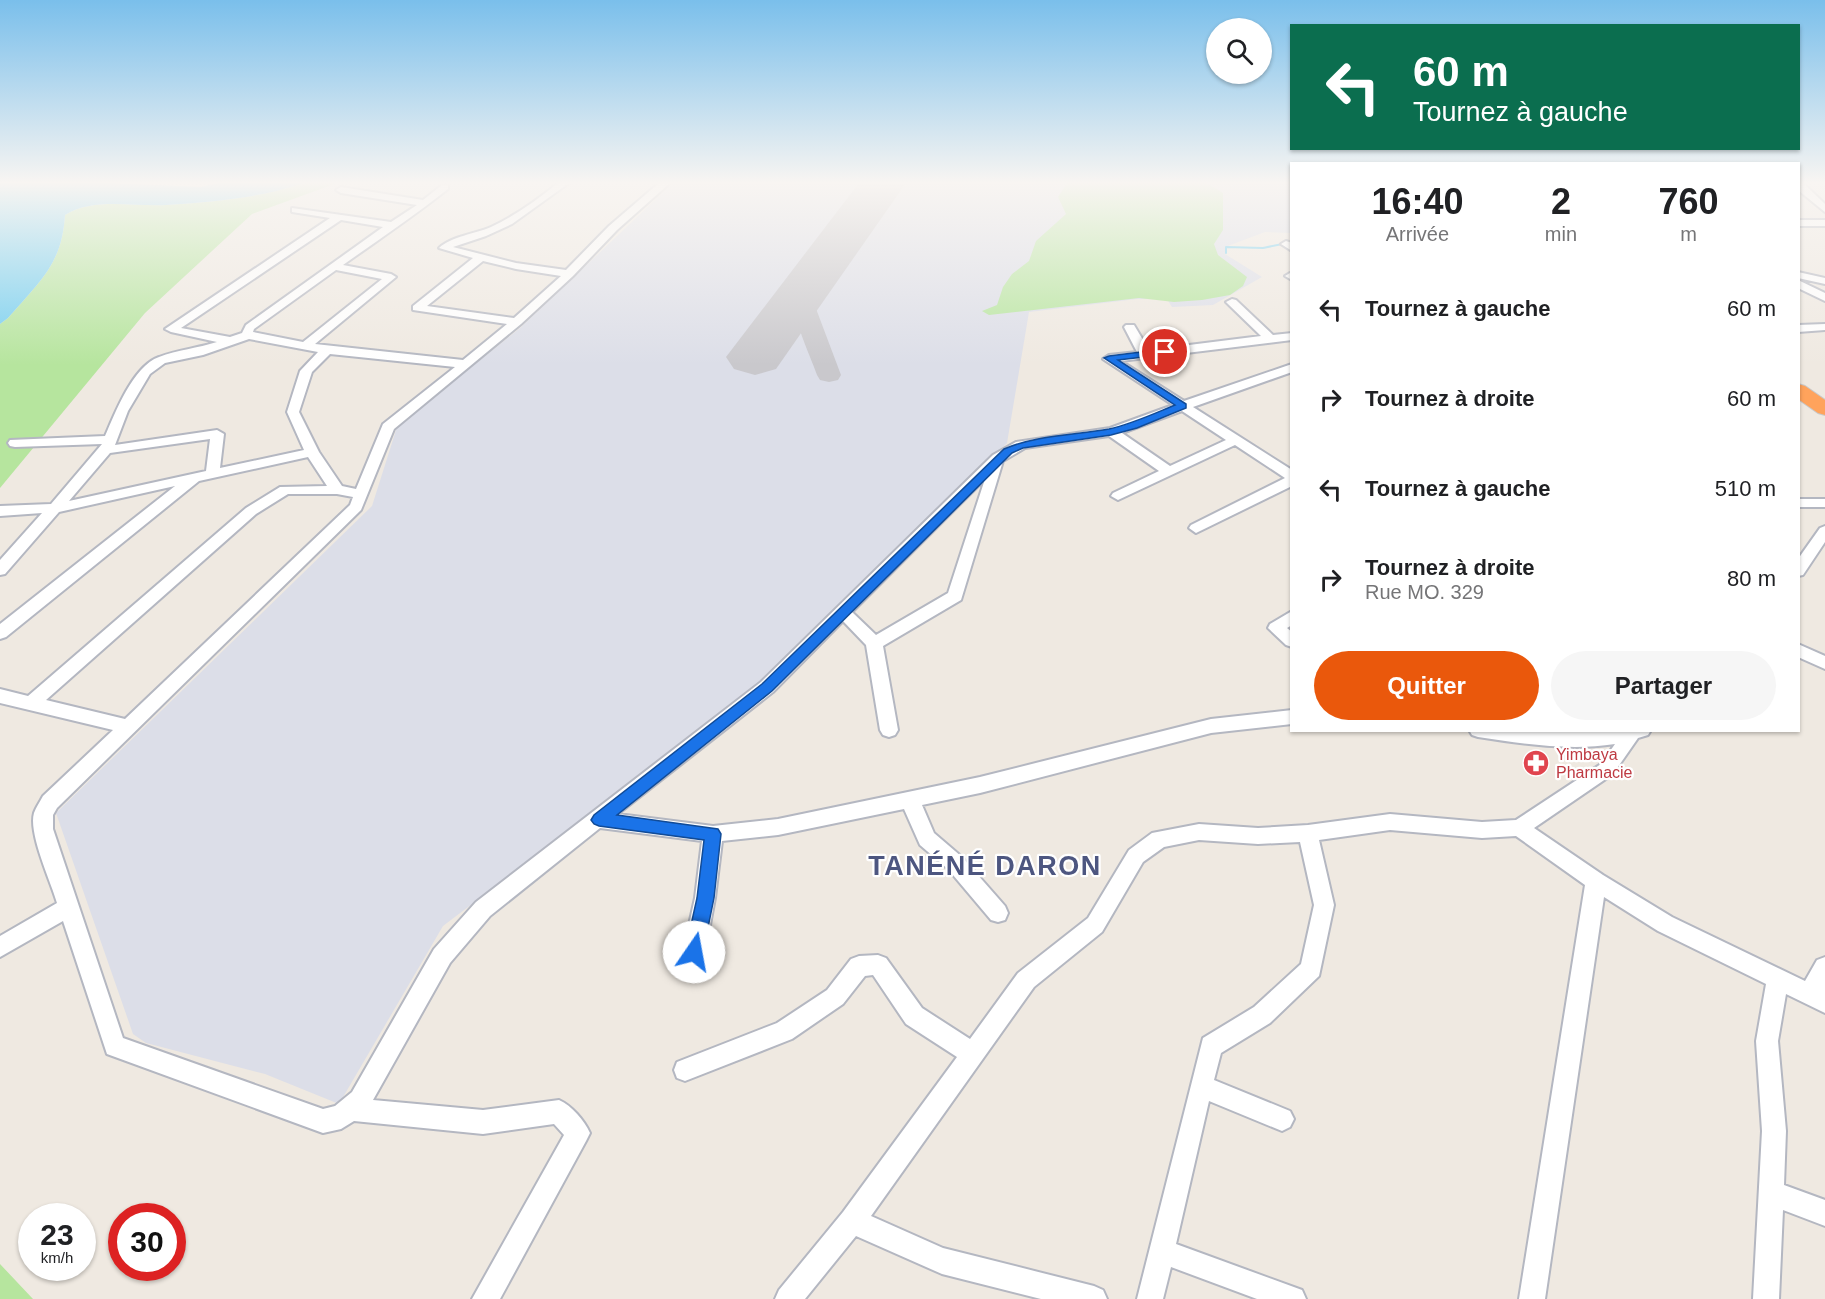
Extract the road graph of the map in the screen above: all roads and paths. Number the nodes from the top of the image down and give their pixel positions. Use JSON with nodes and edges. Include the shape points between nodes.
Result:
{"nodes":[{"id":1,"x":299,"y":244,"type":"edge"},
{"id":2,"x":367,"y":244,"type":"edge"},
{"id":3,"x":452,"y":244,"type":"edge"},
{"id":4,"x":598,"y":244,"type":"edge"},
{"id":5,"x":480,"y":258,"type":"junction"},
{"id":6,"x":335,"y":267,"type":"junction"},
{"id":7,"x":569,"y":274,"type":"junction"},
{"id":8,"x":1800,"y":275,"type":"edge"},
{"id":9,"x":1825,"y":281,"type":"edge"},
{"id":10,"x":1800,"y":284,"type":"edge"},
{"id":11,"x":1825,"y":298,"type":"edge"},
{"id":12,"x":1232,"y":302,"type":"dead end"},
{"id":13,"x":517,"y":322,"type":"junction"},
{"id":14,"x":1130,"y":327,"type":"dead end"},
{"id":15,"x":1825,"y":327,"type":"edge"},
{"id":16,"x":1800,"y":329,"type":"edge"},
{"id":17,"x":248,"y":335,"type":"junction"},
{"id":18,"x":1290,"y":336,"type":"edge"},
{"id":19,"x":1270,"y":339,"type":"junction"},
{"id":20,"x":231,"y":341,"type":"junction"},
{"id":21,"x":305,"y":346,"type":"junction"},
{"id":22,"x":327,"y":350,"type":"junction"},
{"id":23,"x":1145,"y":355,"type":"junction"},
{"id":24,"x":465,"y":364,"type":"junction"},
{"id":25,"x":1290,"y":369,"type":"edge"},
{"id":26,"x":1800,"y":392,"type":"edge"},
{"id":27,"x":1800,"y":403,"type":"edge"},
{"id":28,"x":1183,"y":406,"type":"junction"},
{"id":29,"x":1824,"y":411,"type":"edge"},
{"id":30,"x":1111,"y":432,"type":"junction"},
{"id":31,"x":1236,"y":440,"type":"junction"},
{"id":32,"x":15,"y":444,"type":"dead end"},
{"id":33,"x":108,"y":445,"type":"junction"},
{"id":34,"x":312,"y":452,"type":"junction"},
{"id":35,"x":999,"y":458,"type":"junction"},
{"id":36,"x":213,"y":472,"type":"junction"},
{"id":37,"x":1170,"y":472,"type":"junction"},
{"id":38,"x":196,"y":476,"type":"junction"},
{"id":39,"x":1290,"y":477,"type":"edge"},
{"id":40,"x":1290,"y":479,"type":"edge"},
{"id":41,"x":337,"y":490,"type":"junction"},
{"id":42,"x":363,"y":494,"type":"junction"},
{"id":43,"x":1118,"y":496,"type":"dead end"},
{"id":44,"x":1800,"y":503,"type":"edge"},
{"id":45,"x":1825,"y":503,"type":"edge"},
{"id":46,"x":56,"y":508,"type":"junction"},
{"id":47,"x":0,"y":511,"type":"edge"},
{"id":48,"x":1196,"y":528,"type":"dead end"},
{"id":49,"x":1825,"y":531,"type":"edge"},
{"id":50,"x":1800,"y":568,"type":"edge"},
{"id":51,"x":0,"y":570,"type":"edge"},
{"id":52,"x":843,"y":612,"type":"junction"},
{"id":53,"x":1290,"y":618,"type":"edge"},
{"id":54,"x":0,"y":633,"type":"edge"},
{"id":55,"x":1290,"y":639,"type":"edge"},
{"id":56,"x":874,"y":643,"type":"junction"},
{"id":57,"x":1800,"y":651,"type":"edge"},
{"id":58,"x":1825,"y":663,"type":"edge"},
{"id":59,"x":0,"y":696,"type":"edge"},
{"id":60,"x":30,"y":704,"type":"junction"},
{"id":61,"x":1290,"y":717,"type":"edge"},
{"id":62,"x":130,"y":727,"type":"junction"},
{"id":63,"x":889,"y":730,"type":"dead end"},
{"id":64,"x":1498,"y":732,"type":"edge"},
{"id":65,"x":1636,"y":733,"type":"edge"},
{"id":66,"x":910,"y":800,"type":"junction"},
{"id":67,"x":599,"y":820,"type":"junction"},
{"id":68,"x":1519,"y":828,"type":"junction"},
{"id":69,"x":1308,"y":833,"type":"junction"},
{"id":70,"x":713,"y":834,"type":"junction"},
{"id":71,"x":1596,"y":881,"type":"junction"},
{"id":72,"x":69,"y":907,"type":"junction"},
{"id":73,"x":998,"y":913,"type":"dead end"},
{"id":74,"x":0,"y":947,"type":"edge"},
{"id":75,"x":694,"y":952,"type":"dead end"},
{"id":76,"x":1825,"y":967,"type":"edge"},
{"id":77,"x":1778,"y":979,"type":"junction"},
{"id":78,"x":1818,"y":997,"type":"edge"},
{"id":79,"x":974,"y":1054,"type":"junction"},
{"id":80,"x":685,"y":1070,"type":"dead end"},
{"id":81,"x":1200,"y":1086,"type":"junction"},
{"id":82,"x":349,"y":1109,"type":"junction"},
{"id":83,"x":1282,"y":1119,"type":"dead end"},
{"id":84,"x":1771,"y":1193,"type":"junction"},
{"id":85,"x":1825,"y":1213,"type":"edge"},
{"id":86,"x":852,"y":1221,"type":"junction"},
{"id":87,"x":1161,"y":1251,"type":"junction"},
{"id":88,"x":485,"y":1299,"type":"edge"},
{"id":89,"x":788,"y":1299,"type":"edge"},
{"id":90,"x":1094,"y":1299,"type":"edge"},
{"id":91,"x":1150,"y":1299,"type":"edge"},
{"id":92,"x":1293,"y":1299,"type":"edge"},
{"id":93,"x":1532,"y":1299,"type":"edge"},
{"id":94,"x":1766,"y":1299,"type":"edge"}],
"edges":[{"from":1,"to":20,"type":"street","via":[[171,329]]},
{"from":2,"to":6,"type":"street"},
{"from":3,"to":5,"type":"street","via":[[444,248]]},
{"from":4,"to":7,"type":"street"},
{"from":5,"to":7,"type":"street"},
{"from":5,"to":13,"type":"street","via":[[417,308]]},
{"from":6,"to":17,"type":"street","via":[[250,327]]},
{"from":6,"to":21,"type":"street","via":[[391,277]]},
{"from":7,"to":13,"type":"street"},
{"from":8,"to":9,"type":"street"},
{"from":10,"to":11,"type":"street"},
{"from":12,"to":19,"type":"street"},
{"from":13,"to":24,"type":"street"},
{"from":14,"to":23,"type":"street"},
{"from":15,"to":16,"type":"street"},
{"from":17,"to":20,"type":"street"},
{"from":17,"to":21,"type":"street"},
{"from":18,"to":19,"type":"street"},
{"from":19,"to":23,"type":"street"},
{"from":20,"to":33,"type":"street","via":[[161,360],[145,372]]},
{"from":21,"to":22,"type":"street"},
{"from":22,"to":24,"type":"street"},
{"from":22,"to":34,"type":"street","via":[[306,371],[293,412]]},
{"from":23,"to":28,"type":"street","via":[[1109,358]]},
{"from":24,"to":42,"type":"street","via":[[388,427]]},
{"from":25,"to":28,"type":"street"},
{"from":26,"to":29,"type":"highway"},
{"from":27,"to":29,"type":"highway"},
{"from":28,"to":30,"type":"street"},
{"from":28,"to":31,"type":"street"},
{"from":30,"to":35,"type":"street","via":[[1021,446]]},
{"from":30,"to":37,"type":"street"},
{"from":31,"to":37,"type":"street"},
{"from":31,"to":39,"type":"street"},
{"from":32,"to":33,"type":"street"},
{"from":33,"to":36,"type":"street","via":[[217,434]]},
{"from":33,"to":46,"type":"street"},
{"from":34,"to":36,"type":"street"},
{"from":34,"to":41,"type":"street"},
{"from":35,"to":52,"type":"street"},
{"from":35,"to":56,"type":"street","via":[[954,596]]},
{"from":36,"to":38,"type":"street"},
{"from":37,"to":43,"type":"street"},
{"from":38,"to":46,"type":"street"},
{"from":38,"to":54,"type":"street"},
{"from":40,"to":48,"type":"street"},
{"from":41,"to":42,"type":"street"},
{"from":41,"to":60,"type":"street","via":[[285,490],[251,511]]},
{"from":42,"to":62,"type":"street","via":[[356,507]]},
{"from":44,"to":45,"type":"street"},
{"from":46,"to":47,"type":"street"},
{"from":46,"to":51,"type":"street"},
{"from":49,"to":50,"type":"street"},
{"from":52,"to":56,"type":"street"},
{"from":52,"to":67,"type":"street","via":[[767,687]]},
{"from":53,"to":55,"type":"street","via":[[1276,628]]},
{"from":56,"to":63,"type":"street"},
{"from":57,"to":58,"type":"street"},
{"from":59,"to":60,"type":"street"},
{"from":60,"to":62,"type":"street"},
{"from":61,"to":66,"type":"street","via":[[1211,726]]},
{"from":62,"to":72,"type":"street","via":[[50,802],[43,814],[43,829]]},
{"from":64,"to":65,"type":"street","via":[[1569,740]]},
{"from":65,"to":68,"type":"street","via":[[1607,769]]},
{"from":66,"to":70,"type":"street","via":[[778,828]]},
{"from":66,"to":73,"type":"street","via":[[927,839],[962,871]]},
{"from":67,"to":70,"type":"street"},
{"from":67,"to":82,"type":"street","via":[[483,909],[442,956],[360,1100]]},
{"from":68,"to":69,"type":"street","via":[[1482,830],[1390,822]]},
{"from":68,"to":71,"type":"street"},
{"from":69,"to":79,"type":"street","via":[[1258,836],[1199,832],[1159,839],[1136,856],[1095,925],[1026,980]]},
{"from":69,"to":81,"type":"street","via":[[1324,905],[1311,969],[1262,1016],[1211,1046]]},
{"from":70,"to":75,"type":"street"},
{"from":71,"to":77,"type":"street","via":[[1665,924]]},
{"from":71,"to":93,"type":"street"},
{"from":72,"to":74,"type":"street"},
{"from":72,"to":82,"type":"street","via":[[115,1046],[322,1121],[341,1117]]},
{"from":76,"to":78,"type":"street"},
{"from":77,"to":78,"type":"street"},
{"from":77,"to":84,"type":"street","via":[[1767,1041],[1774,1131]]},
{"from":79,"to":80,"type":"street","via":[[914,1016],[878,965],[859,966],[835,997],[784,1031]]},
{"from":79,"to":86,"type":"street"},
{"from":81,"to":83,"type":"street"},
{"from":81,"to":87,"type":"street"},
{"from":82,"to":88,"type":"street","via":[[483,1122],[559,1112],[578,1132]]},
{"from":84,"to":85,"type":"street"},
{"from":84,"to":94,"type":"street"},
{"from":86,"to":89,"type":"street"},
{"from":86,"to":90,"type":"street","via":[[942,1261]]},
{"from":87,"to":91,"type":"street"},
{"from":87,"to":92,"type":"street"}]}
